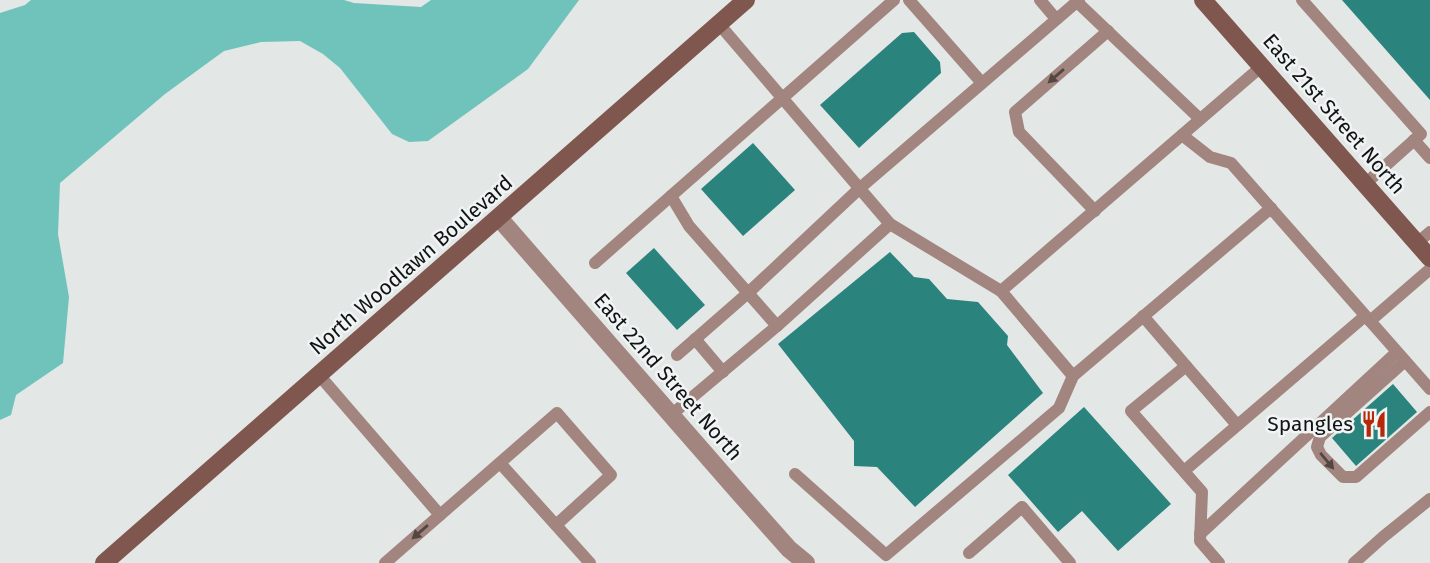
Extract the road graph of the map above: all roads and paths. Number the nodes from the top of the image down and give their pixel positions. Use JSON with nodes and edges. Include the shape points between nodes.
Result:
{"nodes":[{"id":1,"x":746,"y":0,"type":"edge"},
{"id":2,"x":894,"y":0,"type":"edge"},
{"id":3,"x":909,"y":0,"type":"edge"},
{"id":4,"x":1040,"y":0,"type":"edge"},
{"id":5,"x":1203,"y":0,"type":"edge"},
{"id":6,"x":1302,"y":0,"type":"edge"},
{"id":7,"x":1078,"y":1,"type":"edge"},
{"id":8,"x":1056,"y":19,"type":"junction"},
{"id":9,"x":719,"y":24,"type":"junction"},
{"id":10,"x":1108,"y":31,"type":"junction"},
{"id":11,"x":1262,"y":66,"type":"junction"},
{"id":12,"x":982,"y":83,"type":"junction"},
{"id":13,"x":783,"y":99,"type":"junction"},
{"id":14,"x":1200,"y":119,"type":"junction"},
{"id":15,"x":1182,"y":135,"type":"junction"},
{"id":16,"x":1422,"y":137,"type":"edge"},
{"id":17,"x":1430,"y":158,"type":"edge"},
{"id":18,"x":1365,"y":184,"type":"junction"},
{"id":19,"x":860,"y":188,"type":"junction"},
{"id":20,"x":671,"y":197,"type":"junction"},
{"id":21,"x":1271,"y":208,"type":"junction"},
{"id":22,"x":1095,"y":211,"type":"junction"},
{"id":23,"x":499,"y":218,"type":"junction"},
{"id":24,"x":890,"y":224,"type":"junction"},
{"id":25,"x":1423,"y":238,"type":"edge"},
{"id":26,"x":1430,"y":258,"type":"edge"},
{"id":27,"x":595,"y":263,"type":"dead end"},
{"id":28,"x":1430,"y":269,"type":"edge"},
{"id":29,"x":1001,"y":291,"type":"junction"},
{"id":30,"x":748,"y":293,"type":"junction"},
{"id":31,"x":1143,"y":316,"type":"junction"},
{"id":32,"x":1368,"y":318,"type":"junction"},
{"id":33,"x":776,"y":326,"type":"junction"},
{"id":34,"x":695,"y":339,"type":"junction"},
{"id":35,"x":677,"y":355,"type":"dead end"},
{"id":36,"x":1401,"y":357,"type":"junction"},
{"id":37,"x":1186,"y":366,"type":"junction"},
{"id":38,"x":723,"y":372,"type":"junction"},
{"id":39,"x":319,"y":375,"type":"junction"},
{"id":40,"x":1073,"y":376,"type":"junction"},
{"id":41,"x":1430,"y":389,"type":"edge"},
{"id":42,"x":1430,"y":412,"type":"edge"},
{"id":43,"x":671,"y":415,"type":"junction"},
{"id":44,"x":1237,"y":425,"type":"junction"},
{"id":45,"x":500,"y":463,"type":"junction"},
{"id":46,"x":1184,"y":471,"type":"junction"},
{"id":47,"x":795,"y":474,"type":"dead end"},
{"id":48,"x":1430,"y":499,"type":"edge"},
{"id":49,"x":440,"y":515,"type":"junction"},
{"id":50,"x":556,"y":525,"type":"junction"},
{"id":51,"x":1200,"y":534,"type":"junction"},
{"id":52,"x":969,"y":553,"type":"dead end"},
{"id":53,"x":104,"y":563,"type":"edge"},
{"id":54,"x":385,"y":563,"type":"edge"},
{"id":55,"x":590,"y":563,"type":"edge"},
{"id":56,"x":806,"y":563,"type":"edge"},
{"id":57,"x":1070,"y":563,"type":"edge"},
{"id":58,"x":1204,"y":563,"type":"edge"},
{"id":59,"x":1353,"y":563,"type":"edge"}],
"edges":[{"from":1,"to":9,"type":"main road","name":"North Woodlawn Boulevard"},
{"from":2,"to":13,"type":"lane"},
{"from":3,"to":12,"type":"lane"},
{"from":4,"to":8,"type":"lane"},
{"from":5,"to":11,"type":"main road","name":"East 21st Street North"},
{"from":6,"to":16,"type":"lane"},
{"from":7,"to":8,"type":"lane"},
{"from":7,"to":10,"type":"lane"},
{"from":8,"to":12,"type":"lane"},
{"from":9,"to":13,"type":"lane"},
{"from":9,"to":23,"type":"main road","name":"North Woodlawn Boulevard"},
{"from":10,"to":14,"type":"lane"},
{"from":10,"to":22,"type":"lane","one_way":true,"via":[[1014,112],[1019,132]]},
{"from":11,"to":14,"type":"lane"},
{"from":11,"to":18,"type":"main road","name":"East 21st Street North"},
{"from":12,"to":19,"type":"lane"},
{"from":13,"to":19,"type":"lane"},
{"from":13,"to":20,"type":"lane"},
{"from":14,"to":15,"type":"lane"},
{"from":15,"to":21,"type":"lane","via":[[1210,157],[1231,163]]},
{"from":15,"to":22,"type":"lane"},
{"from":16,"to":17,"type":"lane"},
{"from":16,"to":18,"type":"lane"},
{"from":18,"to":25,"type":"main road","name":"East 21st Street North"},
{"from":19,"to":24,"type":"lane"},
{"from":19,"to":30,"type":"lane"},
{"from":20,"to":27,"type":"lane"},
{"from":20,"to":30,"type":"lane","via":[[689,226]]},
{"from":21,"to":31,"type":"lane"},
{"from":21,"to":32,"type":"lane"},
{"from":22,"to":29,"type":"lane"},
{"from":23,"to":39,"type":"main road","name":"North Woodlawn Boulevard"},
{"from":23,"to":43,"type":"street","name":"East 22nd Street North"},
{"from":24,"to":29,"type":"lane"},
{"from":24,"to":33,"type":"lane"},
{"from":25,"to":26,"type":"main road","name":"East 21st Street North"},
{"from":28,"to":32,"type":"lane"},
{"from":29,"to":40,"type":"lane"},
{"from":30,"to":33,"type":"lane"},
{"from":30,"to":34,"type":"lane"},
{"from":31,"to":37,"type":"lane"},
{"from":31,"to":40,"type":"lane"},
{"from":32,"to":36,"type":"lane"},
{"from":32,"to":44,"type":"lane"},
{"from":33,"to":38,"type":"lane"},
{"from":34,"to":35,"type":"lane"},
{"from":34,"to":38,"type":"lane"},
{"from":36,"to":41,"type":"lane"},
{"from":36,"to":42,"type":"lane","one_way":true,"via":[[1320,437],[1317,447],[1343,477],[1356,477]]},
{"from":36,"to":51,"type":"lane"},
{"from":37,"to":44,"type":"lane"},
{"from":37,"to":46,"type":"lane","via":[[1131,411]]},
{"from":38,"to":43,"type":"lane"},
{"from":39,"to":49,"type":"lane"},
{"from":39,"to":53,"type":"main road","name":"North Woodlawn Boulevard"},
{"from":40,"to":47,"type":"lane","via":[[1059,408],[887,555]]},
{"from":43,"to":56,"type":"street","name":"East 22nd Street North"},
{"from":44,"to":46,"type":"lane"},
{"from":45,"to":49,"type":"lane"},
{"from":45,"to":50,"type":"lane"},
{"from":45,"to":50,"type":"lane","via":[[557,413],[611,475]]},
{"from":46,"to":51,"type":"lane","via":[[1202,492]]},
{"from":48,"to":59,"type":"lane"},
{"from":49,"to":54,"type":"lane","one_way":true},
{"from":50,"to":55,"type":"lane"},
{"from":51,"to":58,"type":"lane","via":[[1200,541],[1219,563]]},
{"from":52,"to":57,"type":"lane","via":[[1022,507]]}]}
